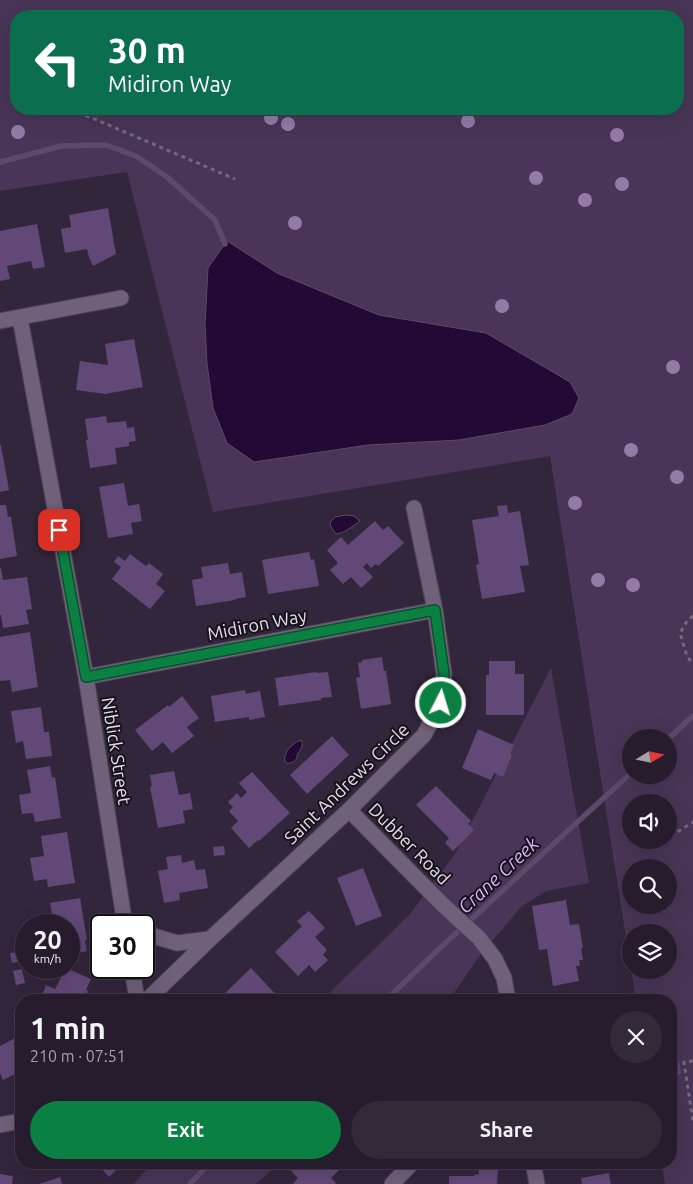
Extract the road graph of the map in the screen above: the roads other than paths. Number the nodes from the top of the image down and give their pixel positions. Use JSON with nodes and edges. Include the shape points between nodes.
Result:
{"nodes":[{"id":1,"x":121,"y":298,"type":"dead end"},
{"id":2,"x":20,"y":318,"type":"junction"},
{"id":3,"x":0,"y":321,"type":"edge"},
{"id":4,"x":414,"y":508,"type":"dead end"},
{"id":5,"x":435,"y":610,"type":"junction"},
{"id":6,"x":86,"y":677,"type":"junction"},
{"id":7,"x":349,"y":810,"type":"junction"},
{"id":8,"x":122,"y":909,"type":"junction"},
{"id":9,"x":123,"y":914,"type":"edge"},
{"id":10,"x":126,"y":914,"type":"edge"},
{"id":11,"x":155,"y":936,"type":"edge"},
{"id":12,"x":210,"y":939,"type":"junction"},
{"id":13,"x":134,"y":979,"type":"edge"},
{"id":14,"x":137,"y":994,"type":"edge"},
{"id":15,"x":153,"y":994,"type":"edge"},
{"id":16,"x":507,"y":994,"type":"edge"},
{"id":17,"x":15,"y":1122,"type":"edge"},
{"id":18,"x":0,"y":1125,"type":"edge"},
{"id":19,"x":406,"y":1169,"type":"edge"},
{"id":20,"x":534,"y":1169,"type":"edge"},
{"id":21,"x":392,"y":1184,"type":"edge"},
{"id":22,"x":537,"y":1184,"type":"edge"}],
"edges":[{"from":1,"to":2,"type":"street"},
{"from":2,"to":3,"type":"street"},
{"from":2,"to":6,"type":"street","name":"Niblick Street"},
{"from":4,"to":5,"type":"street","name":"Saint Andrews Circle"},
{"from":5,"to":6,"type":"street","name":"Midiron Way"},
{"from":5,"to":7,"type":"street","name":"Saint Andrews Circle","via":[[444,674],[441,703],[424,735]]},
{"from":6,"to":8,"type":"street","name":"Niblick Street"},
{"from":7,"to":12,"type":"street","name":"Saint Andrews Circle"},
{"from":7,"to":16,"type":"street","name":"Dubber Road","via":[[479,938],[495,959]]},
{"from":8,"to":9,"type":"street","name":"Niblick Street"},
{"from":8,"to":10,"type":"street"},
{"from":11,"to":12,"type":"street","via":[[177,943]]},
{"from":12,"to":15,"type":"street","name":"Saint Andrews Circle"},
{"from":13,"to":14,"type":"street"},
{"from":17,"to":18,"type":"street"},
{"from":19,"to":21,"type":"street"},
{"from":20,"to":22,"type":"street"}]}
